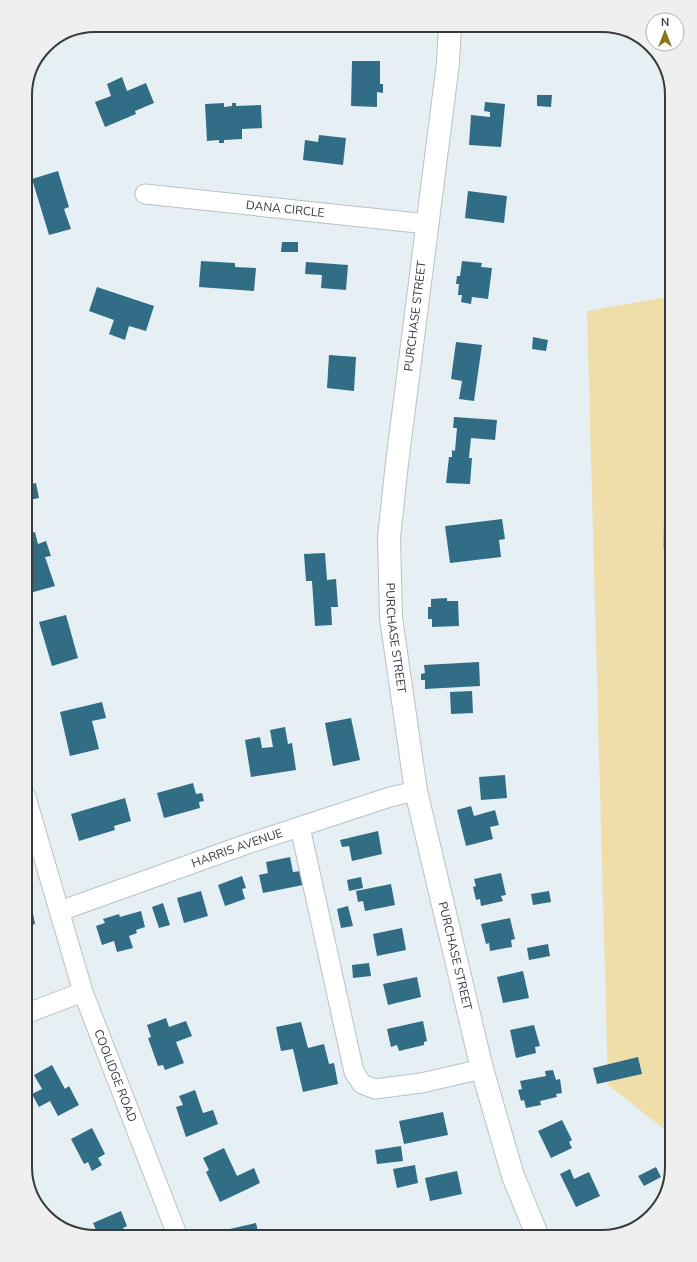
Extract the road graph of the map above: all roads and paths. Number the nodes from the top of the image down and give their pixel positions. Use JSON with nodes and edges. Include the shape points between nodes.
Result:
{"nodes":[{"id":1,"x":450,"y":32,"type":"edge"},
{"id":2,"x":145,"y":194,"type":"dead end"},
{"id":3,"x":426,"y":224,"type":"junction"},
{"id":4,"x":416,"y":791,"type":"junction"},
{"id":5,"x":32,"y":818,"type":"edge"},
{"id":6,"x":300,"y":827,"type":"junction"},
{"id":7,"x":60,"y":912,"type":"junction"},
{"id":8,"x":83,"y":992,"type":"junction"},
{"id":9,"x":32,"y":1011,"type":"edge"},
{"id":10,"x":482,"y":1069,"type":"junction"},
{"id":11,"x":175,"y":1230,"type":"edge"},
{"id":12,"x":535,"y":1230,"type":"edge"}],
"edges":[{"from":1,"to":3,"type":"main road","name":"PURCHASE STREET","via":[[448,63]]},
{"from":2,"to":3,"type":"street","name":"DANA CIRCLE"},
{"from":3,"to":4,"type":"main road","name":"PURCHASE STREET","via":[[389,537],[390,618]]},
{"from":4,"to":6,"type":"street","name":"HARRIS AVENUE"},
{"from":4,"to":10,"type":"main road","name":"PURCHASE STREET"},
{"from":5,"to":7,"type":"street","name":"COOLIDGE ROAD"},
{"from":6,"to":7,"type":"street","name":"HARRIS AVENUE"},
{"from":6,"to":10,"type":"street","via":[[354,1072],[362,1084],[375,1089],[383,1088],[421,1083]]},
{"from":7,"to":8,"type":"street","name":"COOLIDGE ROAD"},
{"from":8,"to":9,"type":"street"},
{"from":8,"to":11,"type":"street","name":"COOLIDGE ROAD"},
{"from":10,"to":12,"type":"main road","name":"PURCHASE STREET","via":[[513,1176]]}]}
